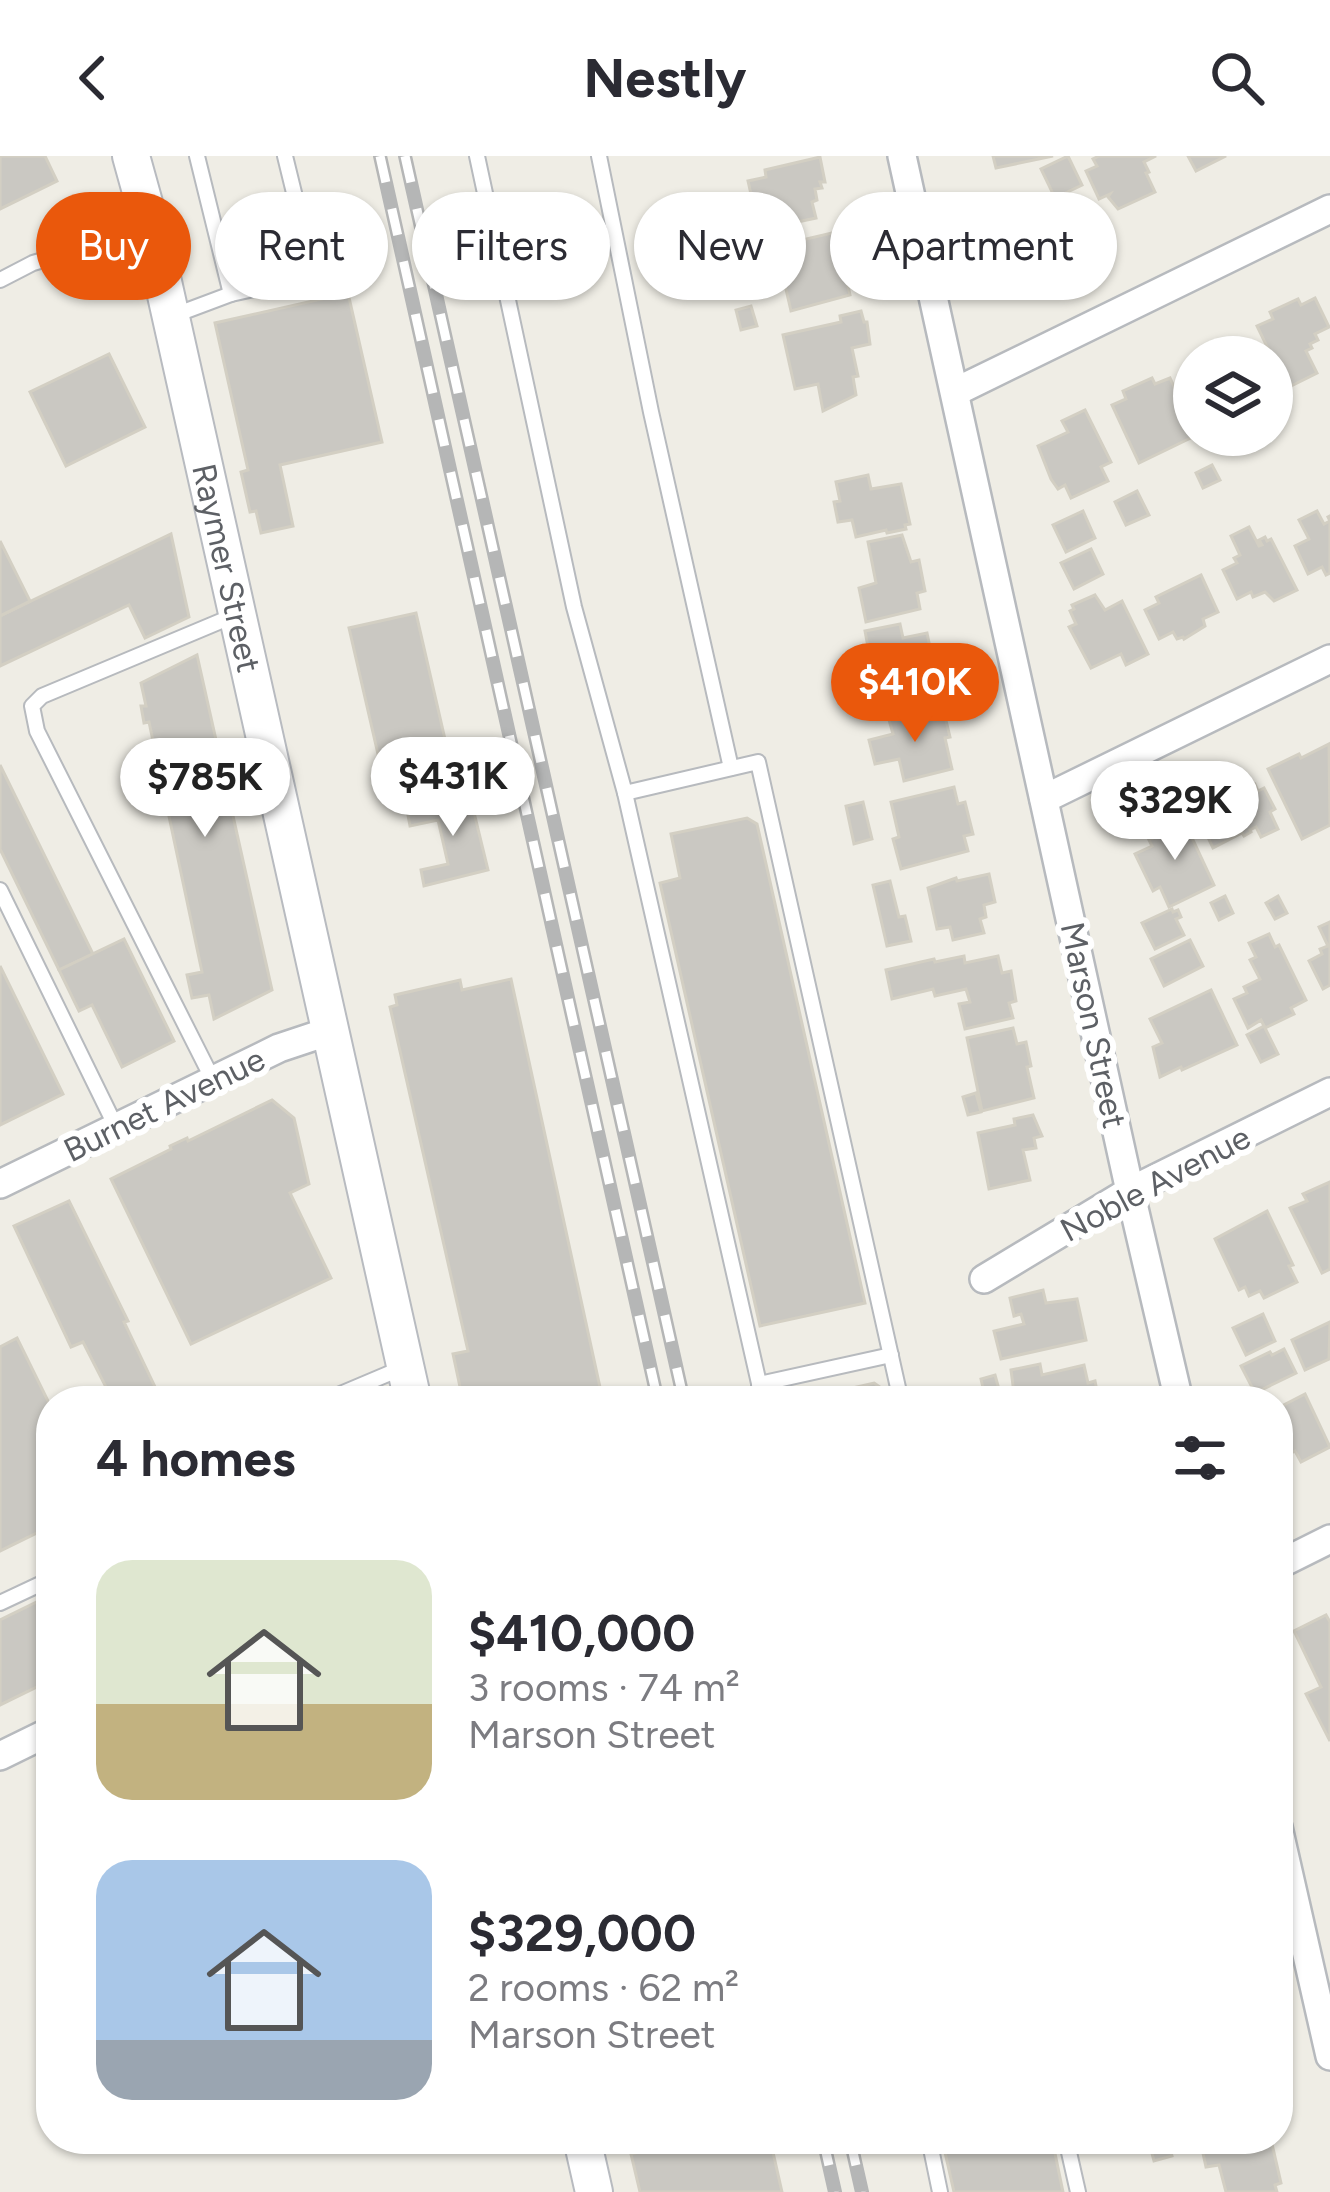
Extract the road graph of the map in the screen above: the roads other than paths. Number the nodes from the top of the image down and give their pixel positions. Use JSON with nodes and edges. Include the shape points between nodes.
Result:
{"nodes":[{"id":1,"x":131,"y":156,"type":"edge"},
{"id":2,"x":197,"y":156,"type":"edge"},
{"id":3,"x":285,"y":156,"type":"edge"},
{"id":4,"x":477,"y":156,"type":"edge"},
{"id":5,"x":599,"y":156,"type":"edge"},
{"id":6,"x":902,"y":156,"type":"edge"},
{"id":7,"x":141,"y":192,"type":"edge"},
{"id":8,"x":294,"y":192,"type":"edge"},
{"id":9,"x":1330,"y":209,"type":"edge"},
{"id":10,"x":215,"y":231,"type":"edge"},
{"id":11,"x":36,"y":262,"type":"edge"},
{"id":12,"x":0,"y":280,"type":"edge"},
{"id":13,"x":215,"y":299,"type":"edge"},
{"id":14,"x":167,"y":300,"type":"edge"},
{"id":15,"x":170,"y":316,"type":"junction"},
{"id":16,"x":955,"y":392,"type":"junction"},
{"id":17,"x":237,"y":614,"type":"junction"},
{"id":18,"x":1330,"y":659,"type":"edge"},
{"id":19,"x":731,"y":768,"type":"junction"},
{"id":20,"x":625,"y":793,"type":"junction"},
{"id":21,"x":1044,"y":799,"type":"junction"},
{"id":22,"x":0,"y":890,"type":"edge"},
{"id":23,"x":330,"y":1031,"type":"junction"},
{"id":24,"x":213,"y":1081,"type":"junction"},
{"id":25,"x":1330,"y":1092,"type":"edge"},
{"id":26,"x":116,"y":1127,"type":"junction"},
{"id":27,"x":0,"y":1184,"type":"edge"},
{"id":28,"x":1130,"y":1191,"type":"junction"},
{"id":29,"x":984,"y":1279,"type":"dead end"},
{"id":30,"x":891,"y":1355,"type":"junction"},
{"id":31,"x":410,"y":1384,"type":"edge"},
{"id":32,"x":759,"y":1384,"type":"joint"},
{"id":33,"x":898,"y":1386,"type":"edge"},
{"id":34,"x":1176,"y":1386,"type":"edge"},
{"id":35,"x":1330,"y":1539,"type":"edge"},
{"id":36,"x":1293,"y":1557,"type":"edge"},
{"id":37,"x":36,"y":1586,"type":"edge"},
{"id":38,"x":0,"y":1603,"type":"edge"},
{"id":39,"x":36,"y":1743,"type":"edge"},
{"id":40,"x":0,"y":1756,"type":"edge"},
{"id":41,"x":1293,"y":1879,"type":"edge"},
{"id":42,"x":1322,"y":1980,"type":"edge"},
{"id":43,"x":1330,"y":2056,"type":"edge"},
{"id":44,"x":585,"y":2154,"type":"edge"},
{"id":45,"x":931,"y":2154,"type":"edge"},
{"id":46,"x":1069,"y":2154,"type":"edge"},
{"id":47,"x":594,"y":2192,"type":"edge"},
{"id":48,"x":940,"y":2192,"type":"edge"},
{"id":49,"x":1078,"y":2192,"type":"edge"}],
"edges":[{"from":1,"to":7,"type":"street","name":"Raymer Street"},
{"from":2,"to":10,"type":"lane"},
{"from":3,"to":8,"type":"lane"},
{"from":4,"to":20,"type":"lane","via":[[574,607]]},
{"from":5,"to":19,"type":"lane"},
{"from":6,"to":16,"type":"street","name":"Marson Street"},
{"from":9,"to":16,"type":"street"},
{"from":11,"to":12,"type":"lane"},
{"from":13,"to":15,"type":"lane"},
{"from":14,"to":15,"type":"street","name":"Raymer Street"},
{"from":15,"to":17,"type":"street","name":"Raymer Street"},
{"from":16,"to":21,"type":"street","name":"Marson Street"},
{"from":17,"to":23,"type":"street","name":"Raymer Street"},
{"from":17,"to":24,"type":"lane","via":[[32,706]]},
{"from":18,"to":21,"type":"street"},
{"from":19,"to":20,"type":"lane"},
{"from":19,"to":30,"type":"lane","via":[[758,762]]},
{"from":20,"to":32,"type":"lane"},
{"from":21,"to":28,"type":"street","name":"Marson Street"},
{"from":22,"to":26,"type":"lane"},
{"from":23,"to":24,"type":"street","name":"Burnet Avenue"},
{"from":23,"to":31,"type":"street","name":"Raymer Street"},
{"from":24,"to":26,"type":"street","name":"Burnet Avenue"},
{"from":25,"to":28,"type":"street","name":"Noble Avenue"},
{"from":26,"to":27,"type":"street","name":"Burnet Avenue"},
{"from":28,"to":29,"type":"street","name":"Noble Avenue"},
{"from":28,"to":34,"type":"street","name":"Marson Street"},
{"from":30,"to":32,"type":"lane"},
{"from":30,"to":33,"type":"lane"},
{"from":35,"to":36,"type":"street"},
{"from":37,"to":38,"type":"lane"},
{"from":39,"to":40,"type":"street"},
{"from":41,"to":42,"type":"street"},
{"from":42,"to":43,"type":"street"},
{"from":44,"to":47,"type":"street"},
{"from":45,"to":48,"type":"lane"},
{"from":46,"to":49,"type":"lane"}]}
